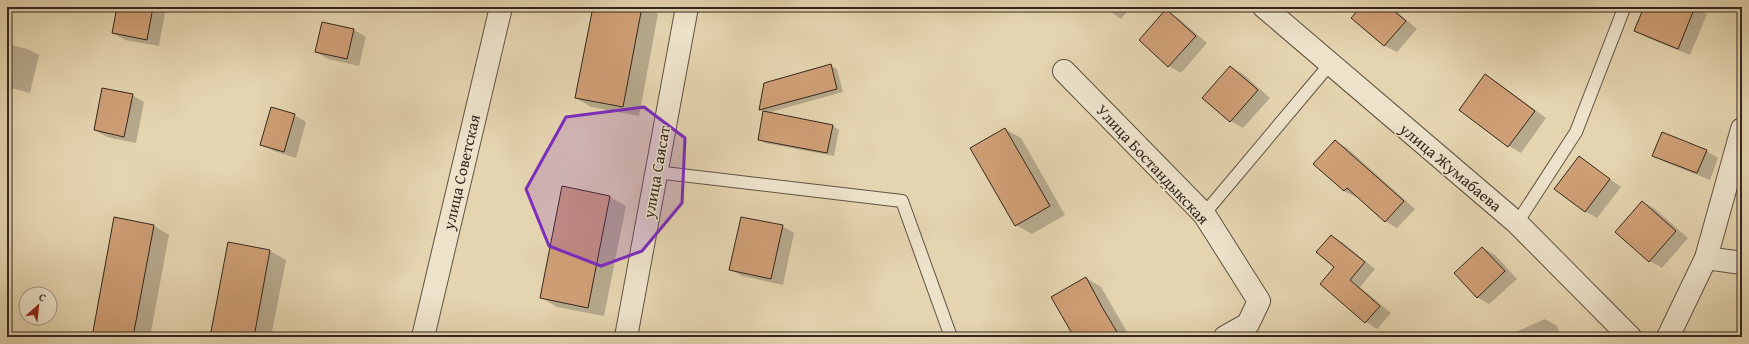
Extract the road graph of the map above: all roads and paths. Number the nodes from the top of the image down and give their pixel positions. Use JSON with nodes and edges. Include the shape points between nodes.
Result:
{"nodes":[{"id":1,"x":501,"y":7,"type":"edge"},
{"id":2,"x":686,"y":7,"type":"edge"},
{"id":3,"x":1264,"y":7,"type":"edge"},
{"id":4,"x":1623,"y":7,"type":"edge"},
{"id":5,"x":1330,"y":64,"type":"junction"},
{"id":6,"x":1064,"y":70,"type":"dead end"},
{"id":7,"x":1742,"y":129,"type":"edge"},
{"id":8,"x":656,"y":172,"type":"junction"},
{"id":9,"x":1204,"y":214,"type":"junction"},
{"id":10,"x":1517,"y":223,"type":"junction"},
{"id":11,"x":1706,"y":258,"type":"junction"},
{"id":12,"x":1742,"y":262,"type":"edge"},
{"id":13,"x":423,"y":337,"type":"edge"},
{"id":14,"x":626,"y":337,"type":"edge"},
{"id":15,"x":951,"y":337,"type":"edge"},
{"id":16,"x":1225,"y":337,"type":"edge"},
{"id":17,"x":1630,"y":337,"type":"edge"},
{"id":18,"x":1668,"y":337,"type":"edge"}],
"edges":[{"from":1,"to":13,"type":"street","name":"улица Советская"},
{"from":2,"to":8,"type":"street","name":"улица Саясат"},
{"from":3,"to":5,"type":"street","name":"улица Жумабаева"},
{"from":4,"to":10,"type":"lane","via":[[1576,132]]},
{"from":5,"to":9,"type":"lane"},
{"from":5,"to":10,"type":"street","name":"улица Жумабаева"},
{"from":6,"to":9,"type":"street","name":"Улица Бостандыкская"},
{"from":7,"to":11,"type":"street"},
{"from":8,"to":14,"type":"street","name":"улица Саясат"},
{"from":8,"to":15,"type":"lane","via":[[902,201]]},
{"from":9,"to":16,"type":"street","name":"Улица Бостандыкская","via":[[1259,301],[1248,324]]},
{"from":10,"to":17,"type":"street","name":"улица Жумабаева"},
{"from":11,"to":12,"type":"street"},
{"from":11,"to":18,"type":"street"}]}
